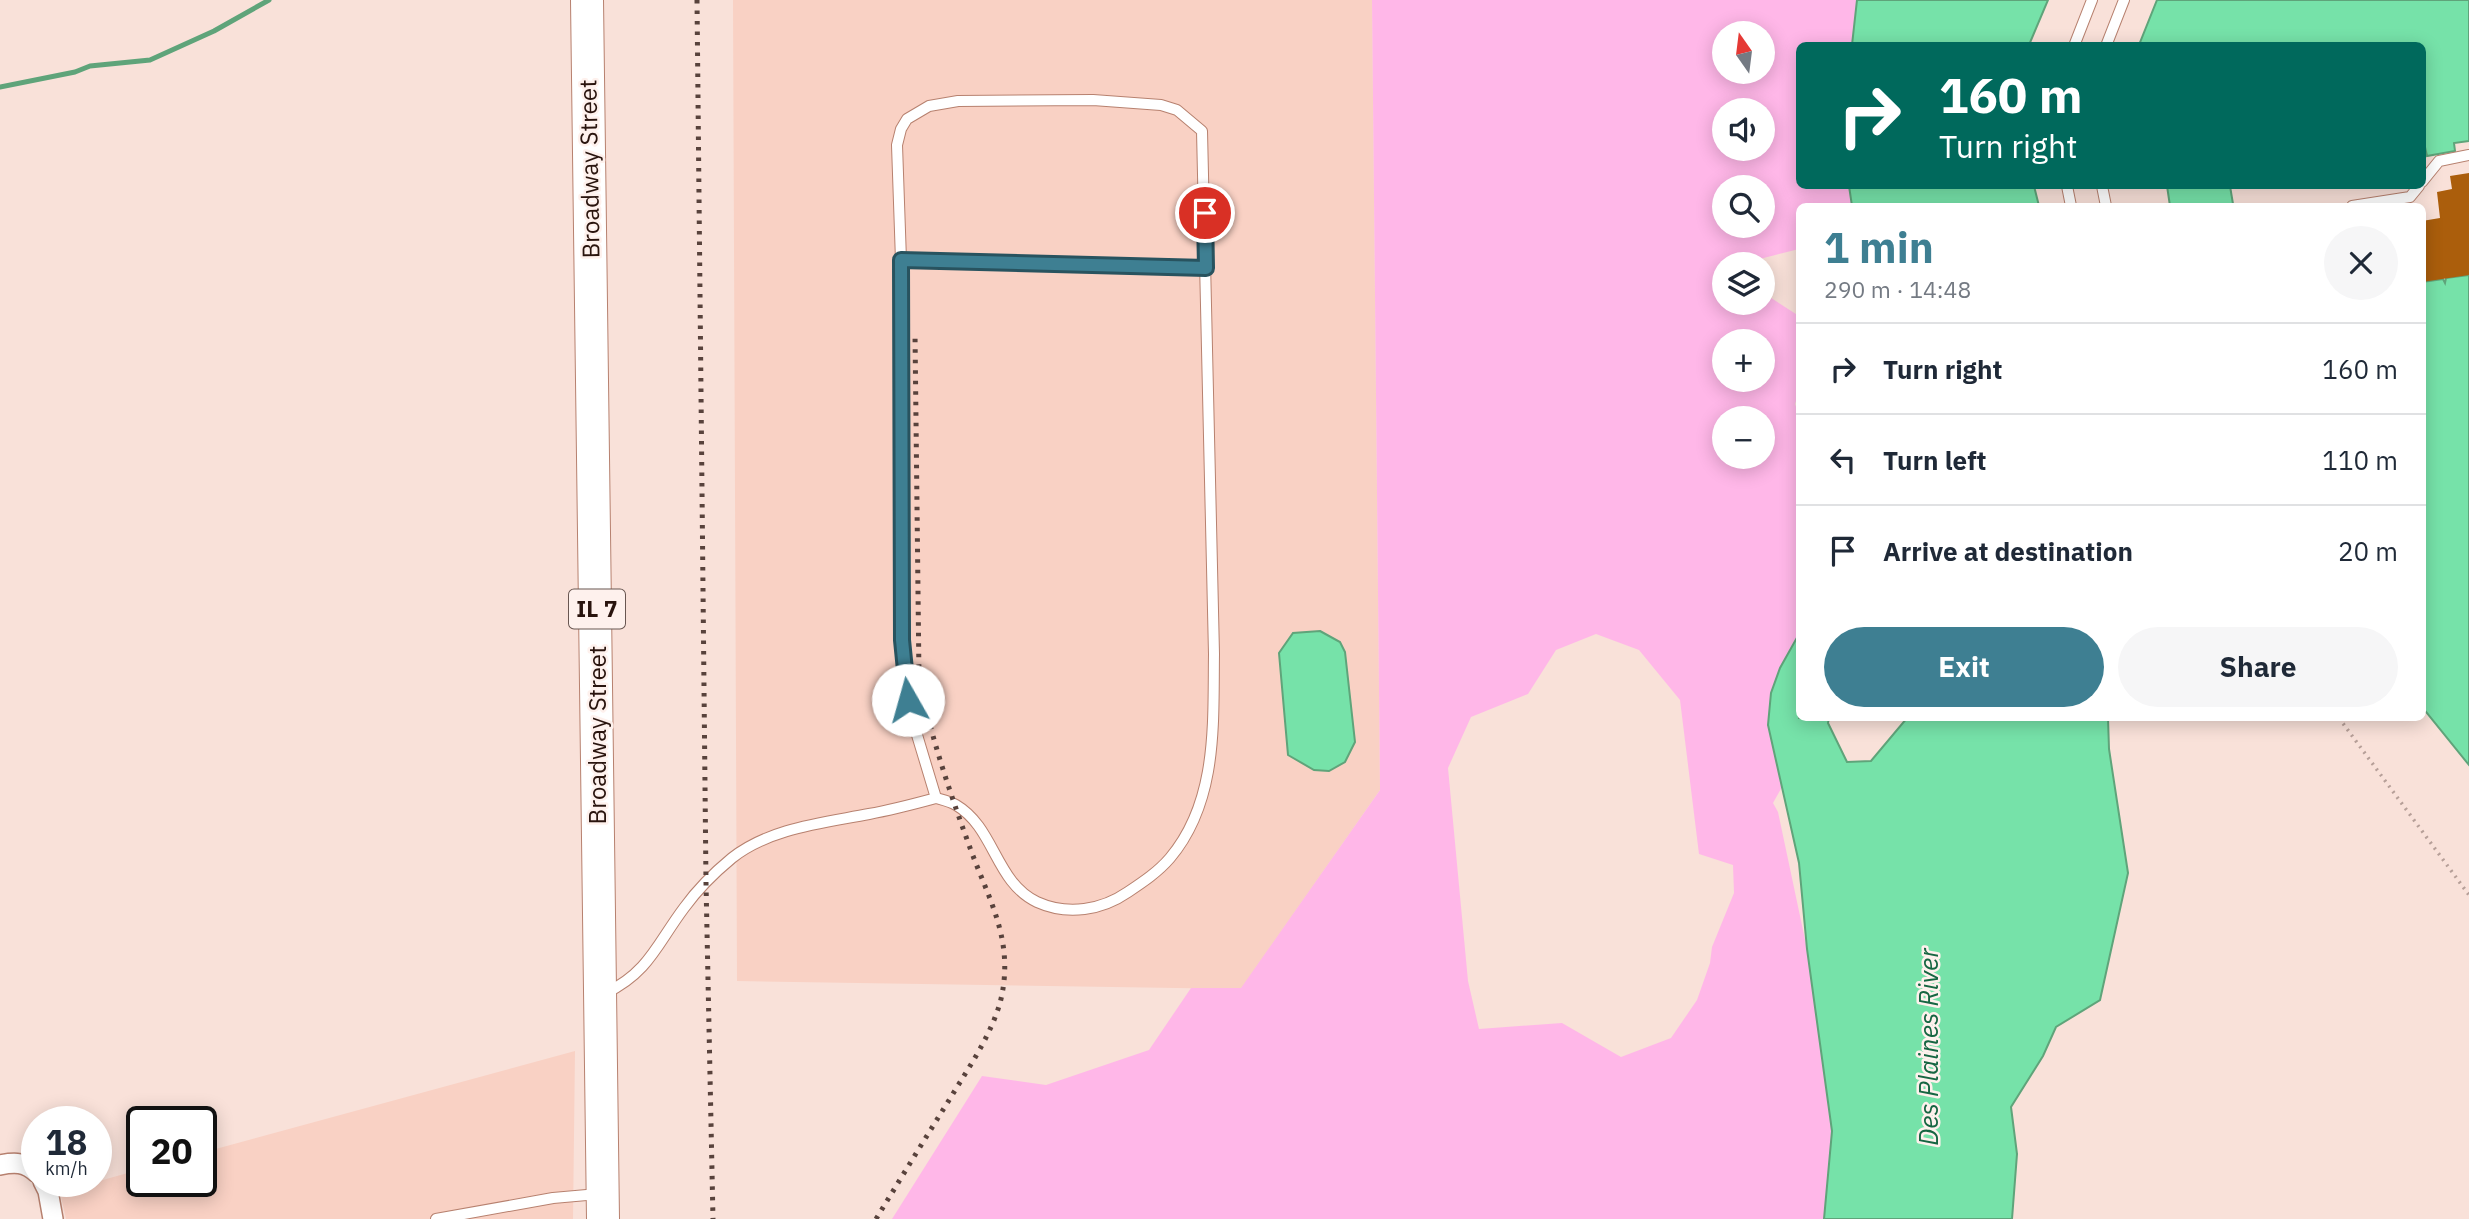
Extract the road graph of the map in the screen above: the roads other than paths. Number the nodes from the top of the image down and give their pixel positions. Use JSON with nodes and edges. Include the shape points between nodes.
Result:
{"nodes":[{"id":1,"x":587,"y":0,"type":"edge"},
{"id":2,"x":2092,"y":0,"type":"edge"},
{"id":3,"x":2124,"y":0,"type":"edge"},
{"id":4,"x":2076,"y":42,"type":"edge"},
{"id":5,"x":2108,"y":42,"type":"edge"},
{"id":6,"x":2469,"y":155,"type":"edge"},
{"id":7,"x":2426,"y":178,"type":"edge"},
{"id":8,"x":2417,"y":189,"type":"edge"},
{"id":9,"x":2371,"y":203,"type":"edge"},
{"id":10,"x":901,"y":260,"type":"junction"},
{"id":11,"x":1206,"y":268,"type":"junction"},
{"id":12,"x":936,"y":798,"type":"junction"},
{"id":13,"x":600,"y":997,"type":"junction"},
{"id":14,"x":21,"y":1164,"type":"edge"},
{"id":15,"x":0,"y":1165,"type":"edge"},
{"id":16,"x":49,"y":1197,"type":"edge"},
{"id":17,"x":603,"y":1206,"type":"edge"},
{"id":18,"x":53,"y":1219,"type":"edge"},
{"id":19,"x":436,"y":1219,"type":"edge"}],
"edges":[{"from":1,"to":13,"type":"main road","name":"Broadway Street","number":"IL 7"},
{"from":2,"to":4,"type":"lane"},
{"from":3,"to":5,"type":"lane"},
{"from":6,"to":7,"type":"lane","via":[[2439,161]]},
{"from":8,"to":9,"type":"lane","via":[[2410,197]]},
{"from":10,"to":11,"type":"lane"},
{"from":10,"to":11,"type":"lane","via":[[897,145],[908,119],[940,102],[1093,100],[1161,105],[1177,110],[1202,131]]},
{"from":10,"to":12,"type":"lane","via":[[902,640],[911,715]]},
{"from":11,"to":12,"type":"lane","via":[[1213,728],[1209,773],[1188,832],[1169,859],[1123,896],[1098,908],[1064,909],[1037,902],[1020,890],[997,862],[974,819],[956,805]]},
{"from":12,"to":13,"type":"lane","via":[[801,827],[746,848],[685,906],[647,964]]},
{"from":13,"to":17,"type":"main road","name":"Broadway Street","number":"IL 7"},
{"from":14,"to":15,"type":"street"},
{"from":16,"to":18,"type":"street"},
{"from":17,"to":19,"type":"lane","via":[[553,1198]]}]}
